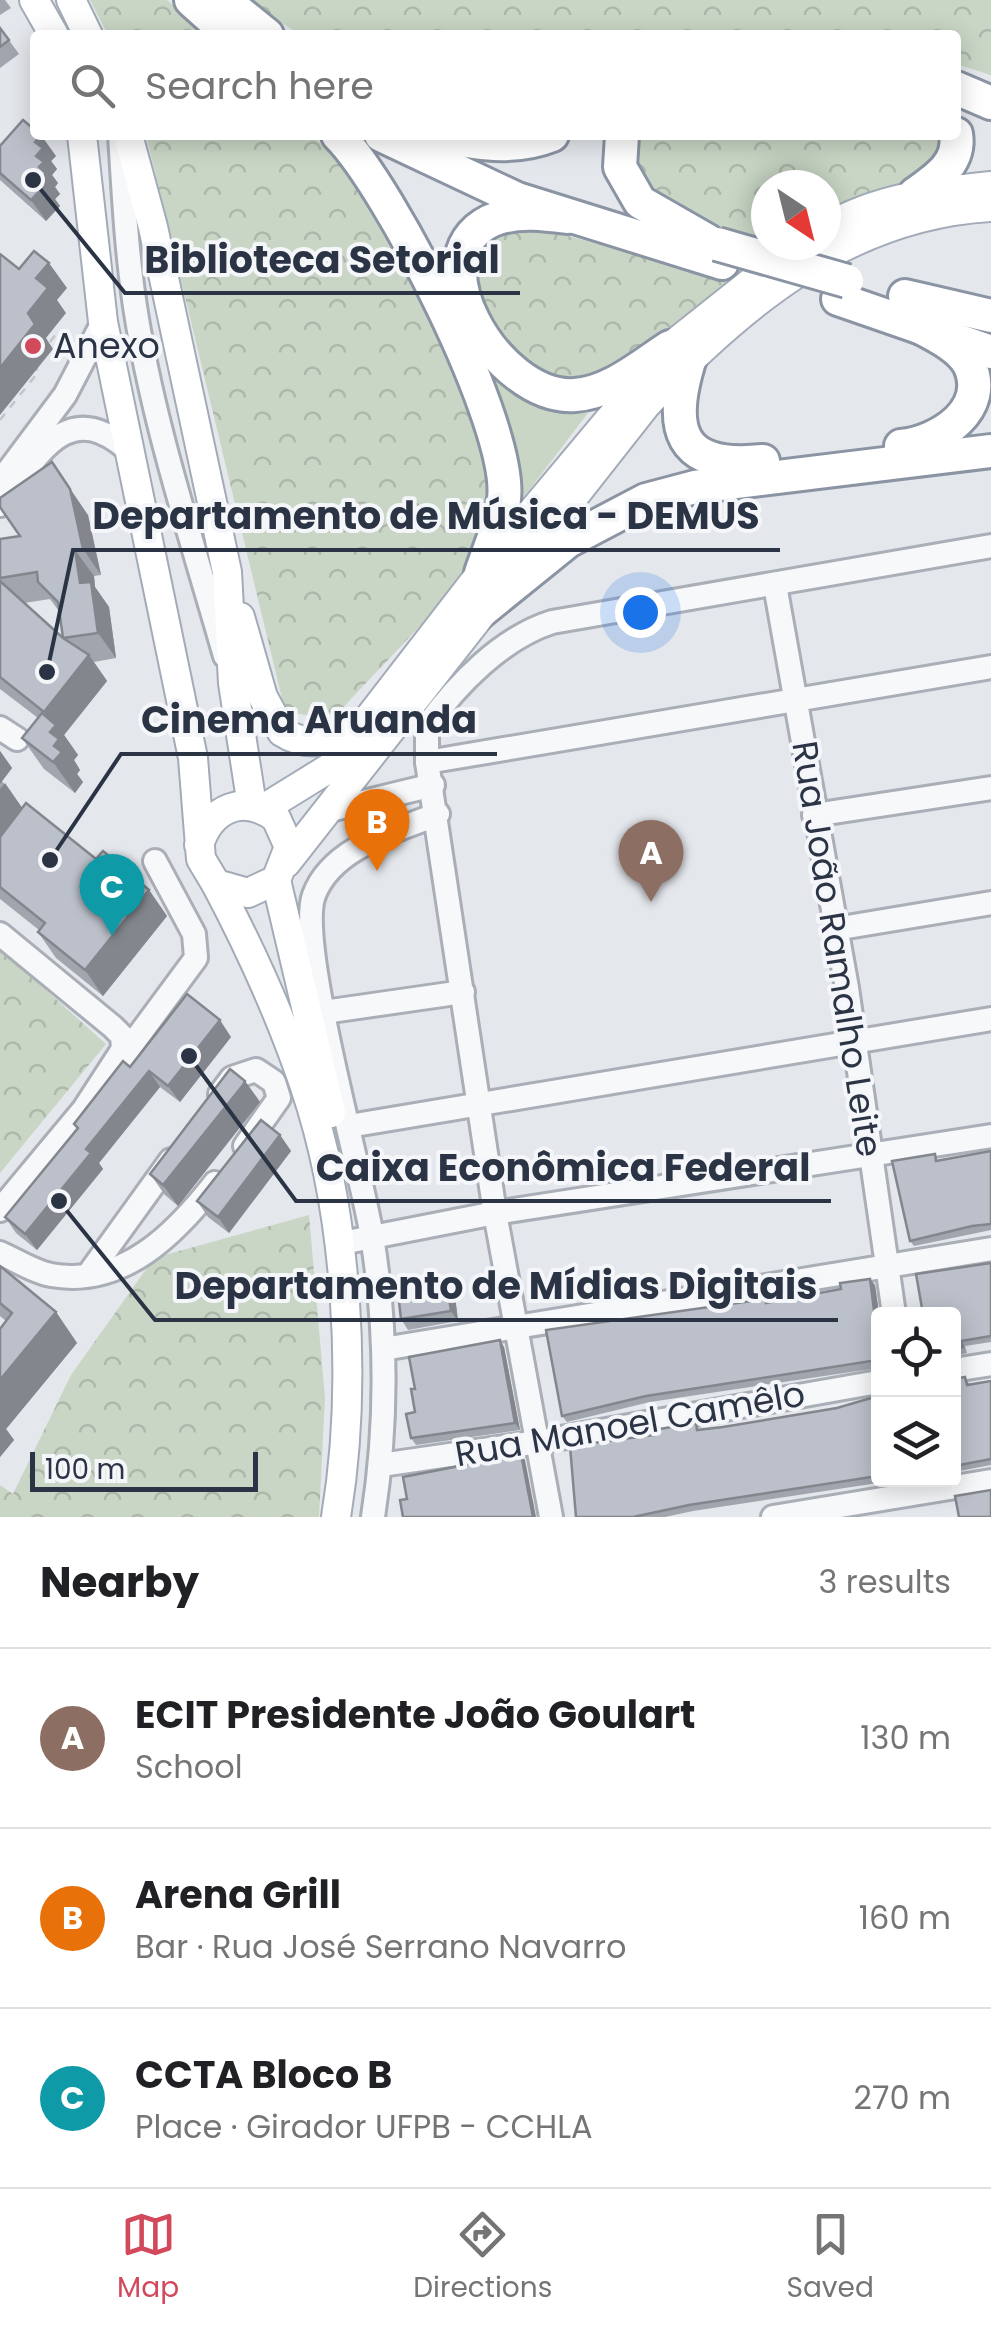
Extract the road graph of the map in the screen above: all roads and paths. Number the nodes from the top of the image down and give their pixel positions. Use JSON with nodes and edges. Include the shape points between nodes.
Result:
{"nodes":[{"id":1,"x":34,"y":0,"type":"edge"},
{"id":2,"x":72,"y":0,"type":"edge"},
{"id":3,"x":190,"y":0,"type":"edge"},
{"id":4,"x":224,"y":0,"type":"edge"},
{"id":5,"x":51,"y":30,"type":"edge"},
{"id":6,"x":86,"y":30,"type":"edge"},
{"id":7,"x":224,"y":30,"type":"edge"},
{"id":8,"x":261,"y":30,"type":"edge"},
{"id":9,"x":961,"y":90,"type":"edge"},
{"id":10,"x":991,"y":102,"type":"edge"},
{"id":11,"x":83,"y":140,"type":"edge"},
{"id":12,"x":120,"y":140,"type":"edge"},
{"id":13,"x":129,"y":140,"type":"edge"},
{"id":14,"x":342,"y":140,"type":"edge"},
{"id":15,"x":390,"y":140,"type":"edge"},
{"id":16,"x":432,"y":140,"type":"edge"},
{"id":17,"x":457,"y":140,"type":"edge"},
{"id":18,"x":539,"y":140,"type":"edge"},
{"id":19,"x":622,"y":140,"type":"edge"},
{"id":20,"x":957,"y":140,"type":"edge"},
{"id":21,"x":991,"y":186,"type":"edge"},
{"id":22,"x":915,"y":194,"type":"junction"},
{"id":23,"x":991,"y":206,"type":"edge"},
{"id":24,"x":567,"y":217,"type":"junction"},
{"id":25,"x":841,"y":220,"type":"edge"},
{"id":26,"x":716,"y":249,"type":"junction"},
{"id":27,"x":781,"y":260,"type":"edge"},
{"id":28,"x":905,"y":308,"type":"junction"},
{"id":29,"x":991,"y":316,"type":"edge"},
{"id":30,"x":103,"y":322,"type":"junction"},
{"id":31,"x":42,"y":323,"type":"dead end"},
{"id":32,"x":991,"y":328,"type":"edge"},
{"id":33,"x":680,"y":352,"type":"junction"},
{"id":34,"x":991,"y":352,"type":"edge"},
{"id":35,"x":41,"y":353,"type":"dead end"},
{"id":36,"x":31,"y":365,"type":"dead end"},
{"id":37,"x":0,"y":420,"type":"edge"},
{"id":38,"x":128,"y":450,"type":"junction"},
{"id":39,"x":991,"y":452,"type":"edge"},
{"id":40,"x":0,"y":482,"type":"edge"},
{"id":41,"x":0,"y":505,"type":"edge"},
{"id":42,"x":991,"y":546,"type":"edge"},
{"id":43,"x":227,"y":572,"type":"junction"},
{"id":44,"x":481,"y":572,"type":"junction"},
{"id":45,"x":774,"y":585,"type":"junction"},
{"id":46,"x":478,"y":614,"type":"junction"},
{"id":47,"x":991,"y":666,"type":"edge"},
{"id":48,"x":233,"y":683,"type":"junction"},
{"id":49,"x":796,"y":698,"type":"junction"},
{"id":50,"x":364,"y":729,"type":"junction"},
{"id":51,"x":356,"y":770,"type":"junction"},
{"id":52,"x":430,"y":774,"type":"junction"},
{"id":53,"x":991,"y":788,"type":"edge"},
{"id":54,"x":388,"y":798,"type":"junction"},
{"id":55,"x":257,"y":807,"type":"junction"},
{"id":56,"x":326,"y":811,"type":"junction"},
{"id":57,"x":438,"y":814,"type":"junction"},
{"id":58,"x":814,"y":815,"type":"junction"},
{"id":59,"x":200,"y":845,"type":"junction"},
{"id":60,"x":154,"y":860,"type":"dead end"},
{"id":61,"x":281,"y":871,"type":"junction"},
{"id":62,"x":216,"y":884,"type":"junction"},
{"id":63,"x":991,"y":903,"type":"edge"},
{"id":64,"x":834,"y":929,"type":"junction"},
{"id":65,"x":0,"y":934,"type":"edge"},
{"id":66,"x":463,"y":992,"type":"junction"},
{"id":67,"x":324,"y":1012,"type":"junction"},
{"id":68,"x":991,"y":1019,"type":"edge"},
{"id":69,"x":853,"y":1041,"type":"junction"},
{"id":70,"x":122,"y":1058,"type":"junction"},
{"id":71,"x":478,"y":1103,"type":"junction"},
{"id":72,"x":209,"y":1110,"type":"edge"},
{"id":73,"x":349,"y":1126,"type":"junction"},
{"id":74,"x":991,"y":1136,"type":"edge"},
{"id":75,"x":186,"y":1141,"type":"edge"},
{"id":76,"x":872,"y":1157,"type":"junction"},
{"id":77,"x":0,"y":1210,"type":"edge"},
{"id":78,"x":495,"y":1213,"type":"junction"},
{"id":79,"x":362,"y":1240,"type":"junction"},
{"id":80,"x":991,"y":1249,"type":"edge"},
{"id":81,"x":0,"y":1254,"type":"edge"},
{"id":82,"x":890,"y":1265,"type":"junction"},
{"id":83,"x":88,"y":1274,"type":"junction"},
{"id":84,"x":893,"y":1307,"type":"edge"},
{"id":85,"x":516,"y":1328,"type":"junction"},
{"id":86,"x":383,"y":1348,"type":"junction"},
{"id":87,"x":991,"y":1364,"type":"edge"},
{"id":88,"x":961,"y":1369,"type":"edge"},
{"id":89,"x":871,"y":1383,"type":"edge"},
{"id":90,"x":538,"y":1442,"type":"junction"},
{"id":91,"x":381,"y":1465,"type":"junction"},
{"id":92,"x":991,"y":1482,"type":"edge"},
{"id":93,"x":961,"y":1484,"type":"edge"},
{"id":94,"x":915,"y":1487,"type":"edge"},
{"id":95,"x":919,"y":1487,"type":"edge"},
{"id":96,"x":809,"y":1514,"type":"edge"},
{"id":97,"x":336,"y":1517,"type":"edge"},
{"id":98,"x":352,"y":1517,"type":"edge"},
{"id":99,"x":373,"y":1517,"type":"edge"},
{"id":100,"x":550,"y":1517,"type":"edge"},
{"id":101,"x":773,"y":1517,"type":"edge"},
{"id":102,"x":924,"y":1517,"type":"edge"}],
"edges":[{"from":1,"to":5,"type":"main road"},
{"from":2,"to":6,"type":"main road"},
{"from":3,"to":7,"type":"highway"},
{"from":4,"to":8,"type":"highway"},
{"from":9,"to":10,"type":"highway"},
{"from":11,"to":30,"type":"main road"},
{"from":12,"to":48,"type":"street","via":[[138,328]]},
{"from":13,"to":43,"type":"main road"},
{"from":14,"to":44,"type":"highway","via":[[425,274],[470,364],[501,450],[504,499]]},
{"from":15,"to":24,"type":"highway"},
{"from":16,"to":26,"type":"highway","via":[[512,178]]},
{"from":17,"to":18,"type":"highway"},
{"from":19,"to":26,"type":"highway","via":[[620,167],[640,202]]},
{"from":20,"to":22,"type":"highway","via":[[945,173]]},
{"from":21,"to":22,"type":"main road"},
{"from":22,"to":25,"type":"main road"},
{"from":23,"to":33,"type":"main road","via":[[908,219],[858,236],[790,274]]},
{"from":24,"to":26,"type":"highway"},
{"from":24,"to":33,"type":"highway","via":[[497,218],[472,240],[463,256],[461,286],[488,347],[528,384],[562,396],[596,390]]},
{"from":26,"to":28,"type":"highway"},
{"from":27,"to":33,"type":"main road"},
{"from":28,"to":29,"type":"highway"},
{"from":28,"to":32,"type":"highway"},
{"from":28,"to":33,"type":"highway","via":[[956,348],[975,384],[969,408],[955,425],[909,446],[747,463],[715,460],[692,446],[678,419]]},
{"from":28,"to":34,"type":"highway"},
{"from":30,"to":38,"type":"main road"},
{"from":30,"to":40,"type":"street","via":[[65,395]]},
{"from":31,"to":35,"type":"path","via":[[56,334]]},
{"from":33,"to":44,"type":"main road"},
{"from":33,"to":46,"type":"main road","via":[[645,406]]},
{"from":36,"to":37,"type":"path","via":[[39,372]]},
{"from":38,"to":41,"type":"street","via":[[100,429],[72,428],[38,455]]},
{"from":38,"to":59,"type":"main road","via":[[193,758]]},
{"from":39,"to":46,"type":"highway","via":[[695,486],[646,500],[568,541]]},
{"from":42,"to":45,"type":"street"},
{"from":43,"to":48,"type":"main road"},
{"from":43,"to":50,"type":"main road","via":[[263,696],[282,732],[327,742]]},
{"from":44,"to":50,"type":"main road"},
{"from":45,"to":49,"type":"street","name":"Rua João Ramalho Leite"},
{"from":45,"to":52,"type":"street","via":[[532,628],[496,652],[432,719],[425,731]]},
{"from":46,"to":51,"type":"main road"},
{"from":47,"to":49,"type":"street"},
{"from":48,"to":55,"type":"main road"},
{"from":49,"to":52,"type":"street"},
{"from":49,"to":58,"type":"street","name":"Rua João Ramalho Leite"},
{"from":50,"to":55,"type":"main road","via":[[313,781]]},
{"from":51,"to":54,"type":"street"},
{"from":51,"to":56,"type":"main road"},
{"from":52,"to":54,"type":"street"},
{"from":52,"to":57,"type":"street"},
{"from":53,"to":58,"type":"street"},
{"from":54,"to":56,"type":"street"},
{"from":55,"to":59,"type":"main road","via":[[222,810]]},
{"from":55,"to":61,"type":"main road","via":[[285,831]]},
{"from":56,"to":61,"type":"main road"},
{"from":57,"to":66,"type":"street"},
{"from":57,"to":67,"type":"street","via":[[360,846],[316,890],[311,918]]},
{"from":58,"to":64,"type":"street","name":"Rua João Ramalho Leite"},
{"from":59,"to":62,"type":"main road"},
{"from":60,"to":70,"type":"street","via":[[194,934],[196,958]]},
{"from":61,"to":62,"type":"main road","via":[[248,893]]},
{"from":61,"to":79,"type":"main road"},
{"from":62,"to":97,"type":"main road","via":[[282,1022],[327,1184],[347,1345]]},
{"from":63,"to":64,"type":"street"},
{"from":64,"to":69,"type":"street","name":"Rua João Ramalho Leite"},
{"from":65,"to":70,"type":"street","via":[[122,1036]]},
{"from":66,"to":67,"type":"street"},
{"from":66,"to":71,"type":"street"},
{"from":67,"to":73,"type":"street"},
{"from":68,"to":69,"type":"street"},
{"from":69,"to":71,"type":"street"},
{"from":69,"to":76,"type":"street","name":"Rua João Ramalho Leite"},
{"from":70,"to":77,"type":"street"},
{"from":71,"to":73,"type":"street"},
{"from":71,"to":78,"type":"street"},
{"from":72,"to":83,"type":"street","via":[[232,1078],[256,1070],[274,1082],[279,1098],[177,1232],[148,1254]]},
{"from":73,"to":79,"type":"street"},
{"from":74,"to":76,"type":"street"},
{"from":75,"to":83,"type":"street"},
{"from":76,"to":78,"type":"street"},
{"from":76,"to":82,"type":"street","name":"Rua João Ramalho Leite"},
{"from":78,"to":79,"type":"street"},
{"from":78,"to":85,"type":"street"},
{"from":79,"to":86,"type":"street"},
{"from":79,"to":98,"type":"main road"},
{"from":80,"to":82,"type":"street"},
{"from":81,"to":83,"type":"street","via":[[50,1275]]},
{"from":82,"to":84,"type":"street","name":"Rua João Ramalho Leite"},
{"from":82,"to":85,"type":"street"},
{"from":85,"to":86,"type":"street"},
{"from":85,"to":90,"type":"street"},
{"from":86,"to":91,"type":"street"},
{"from":87,"to":88,"type":"street"},
{"from":89,"to":90,"type":"street","name":"Rua Manoel Camêlo"},
{"from":90,"to":91,"type":"street","name":"Rua Manoel Camêlo"},
{"from":90,"to":100,"type":"street"},
{"from":91,"to":99,"type":"street"},
{"from":92,"to":93,"type":"street"},
{"from":94,"to":96,"type":"street"},
{"from":95,"to":102,"type":"street"},
{"from":96,"to":101,"type":"street"}]}
